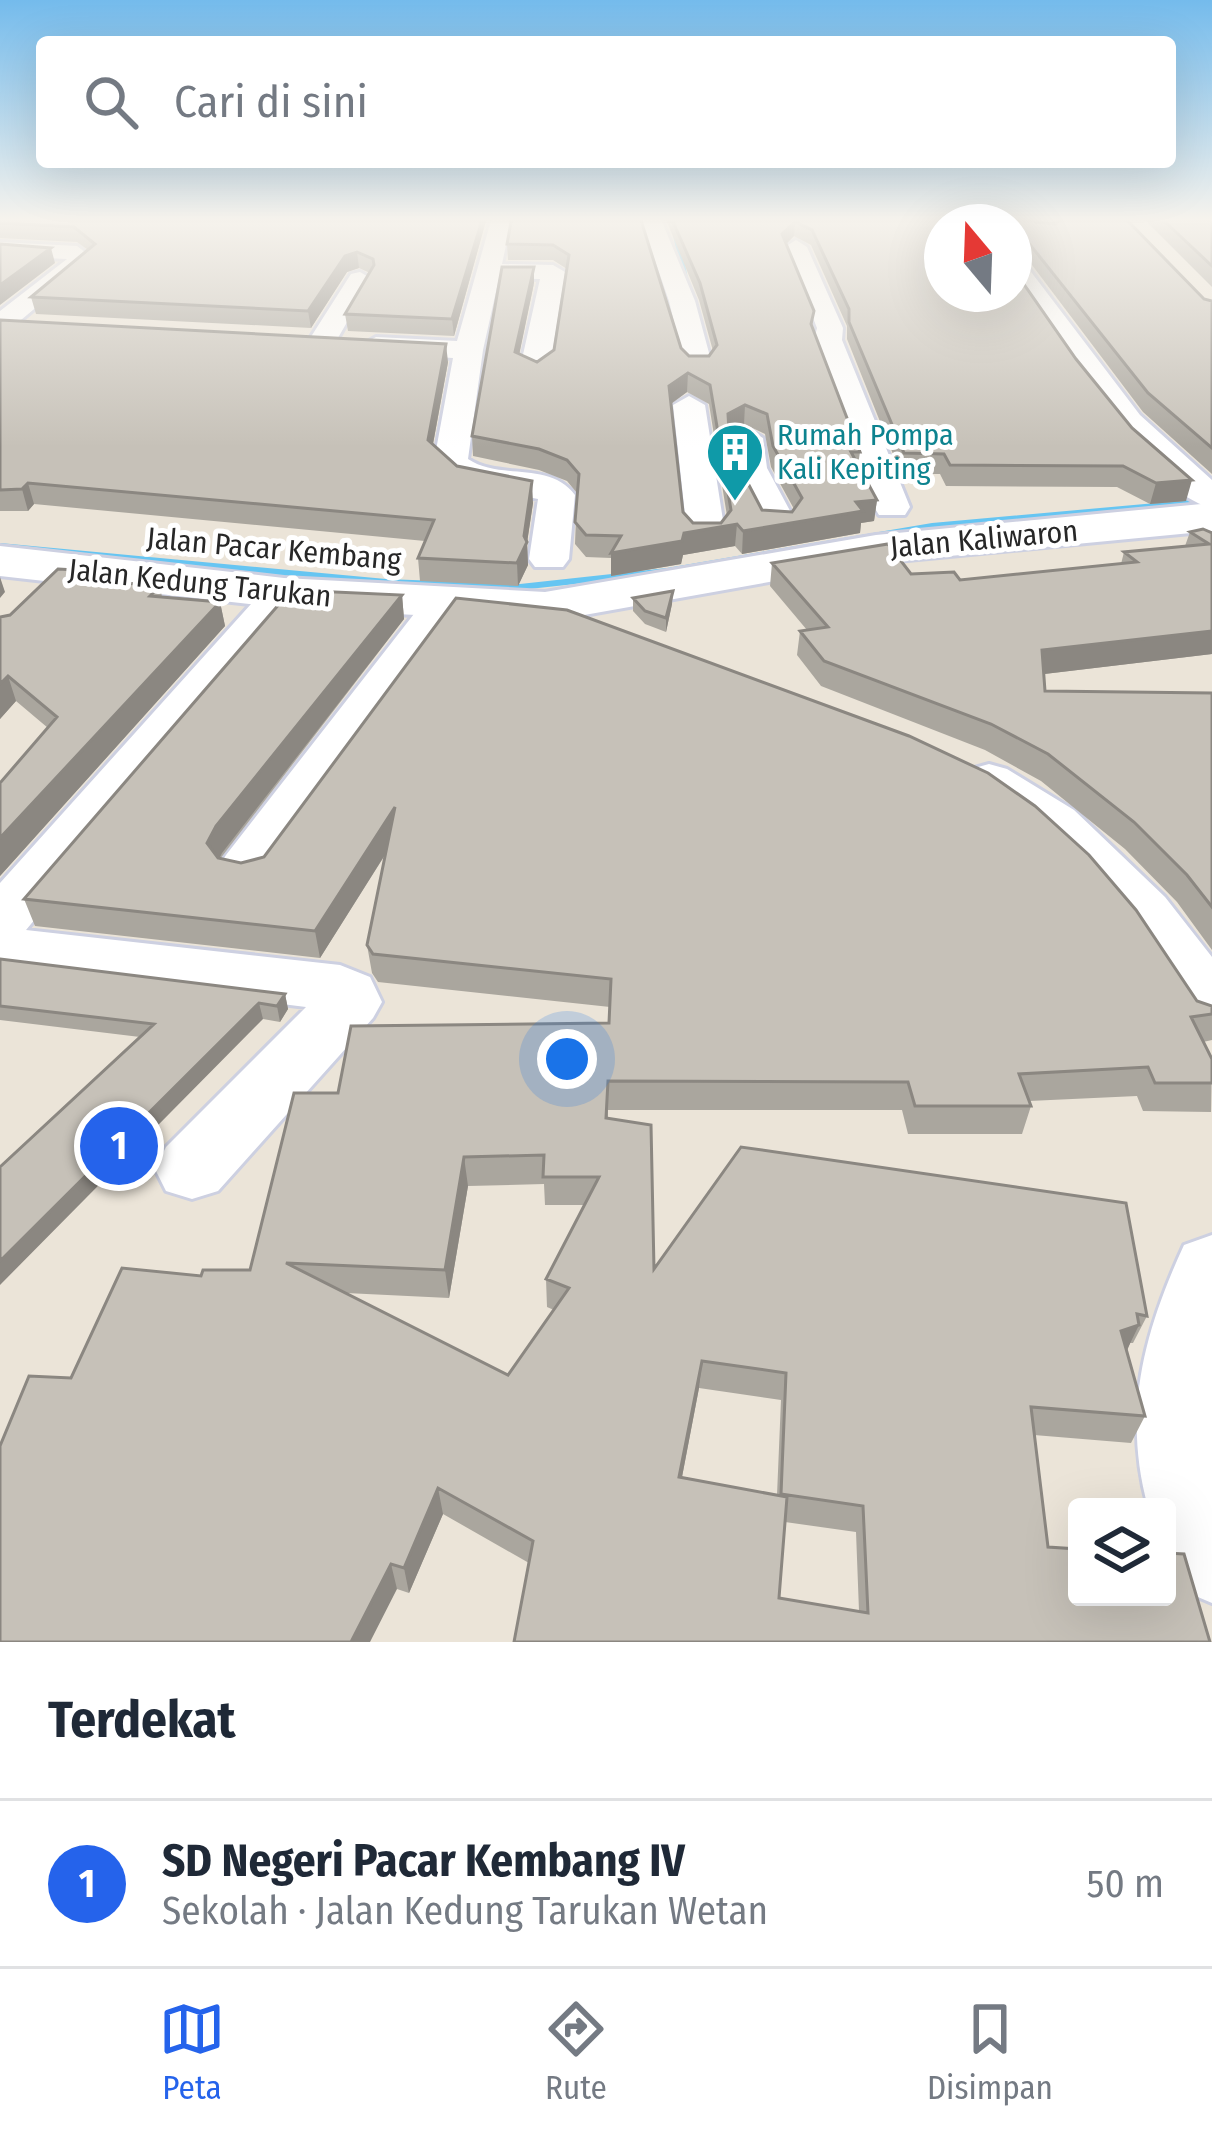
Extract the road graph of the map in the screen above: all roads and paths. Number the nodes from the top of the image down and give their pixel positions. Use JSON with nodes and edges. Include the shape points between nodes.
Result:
{"nodes":[{"id":1,"x":39,"y":294,"type":"edge"},
{"id":2,"x":348,"y":294,"type":"edge"},
{"id":3,"x":484,"y":294,"type":"edge"},
{"id":4,"x":550,"y":294,"type":"edge"},
{"id":5,"x":679,"y":294,"type":"edge"},
{"id":6,"x":816,"y":294,"type":"edge"},
{"id":7,"x":1035,"y":294,"type":"edge"},
{"id":8,"x":0,"y":325,"type":"edge"},
{"id":9,"x":43,"y":327,"type":"edge"},
{"id":10,"x":469,"y":350,"type":"junction"},
{"id":11,"x":698,"y":364,"type":"edge"},
{"id":12,"x":535,"y":368,"type":"edge"},
{"id":13,"x":689,"y":405,"type":"dead end"},
{"id":14,"x":746,"y":438,"type":"dead end"},
{"id":15,"x":1199,"y":502,"type":"edge"},
{"id":16,"x":892,"y":507,"type":"junction"},
{"id":17,"x":777,"y":522,"type":"junction"},
{"id":18,"x":0,"y":523,"type":"edge"},
{"id":19,"x":706,"y":533,"type":"junction"},
{"id":20,"x":661,"y":541,"type":"edge"},
{"id":21,"x":563,"y":573,"type":"junction"},
{"id":22,"x":30,"y":576,"type":"edge"},
{"id":23,"x":284,"y":593,"type":"junction"},
{"id":24,"x":442,"y":605,"type":"junction"},
{"id":25,"x":628,"y":635,"type":"edge"},
{"id":26,"x":940,"y":756,"type":"edge"},
{"id":27,"x":246,"y":868,"type":"edge"},
{"id":28,"x":0,"y":921,"type":"edge"},
{"id":29,"x":0,"y":948,"type":"edge"},
{"id":30,"x":1212,"y":1010,"type":"edge"},
{"id":31,"x":192,"y":1169,"type":"dead end"},
{"id":32,"x":1212,"y":1270,"type":"edge"},
{"id":33,"x":1212,"y":1556,"type":"edge"}],
"edges":[{"from":1,"to":8,"type":"street"},
{"from":2,"to":10,"type":"street","via":[[309,342]]},
{"from":3,"to":10,"type":"street"},
{"from":4,"to":12,"type":"street"},
{"from":5,"to":11,"type":"street"},
{"from":6,"to":16,"type":"street"},
{"from":7,"to":15,"type":"street"},
{"from":8,"to":9,"type":"street"},
{"from":10,"to":21,"type":"street","via":[[452,466],[552,490]]},
{"from":13,"to":19,"type":"street"},
{"from":14,"to":17,"type":"street","via":[[750,468]]},
{"from":15,"to":16,"type":"main road"},
{"from":15,"to":21,"type":"main road","name":"Jalan Kaliwaron","via":[[876,549]]},
{"from":16,"to":17,"type":"main road"},
{"from":17,"to":19,"type":"main road"},
{"from":18,"to":21,"type":"main road","name":"Jalan Pacar Kembang"},
{"from":19,"to":20,"type":"main road"},
{"from":21,"to":24,"type":"main road","name":"Jalan Kedung Tarukan"},
{"from":21,"to":25,"type":"street"},
{"from":22,"to":23,"type":"main road","name":"Jalan Kedung Tarukan"},
{"from":23,"to":24,"type":"main road","name":"Jalan Kedung Tarukan"},
{"from":23,"to":28,"type":"street"},
{"from":24,"to":27,"type":"street"},
{"from":26,"to":30,"type":"street","via":[[1016,793],[1094,854],[1192,972]]},
{"from":29,"to":31,"type":"street","via":[[348,993],[350,1002]]},
{"from":32,"to":33,"type":"street","via":[[1192,1319],[1176,1436]]}]}
